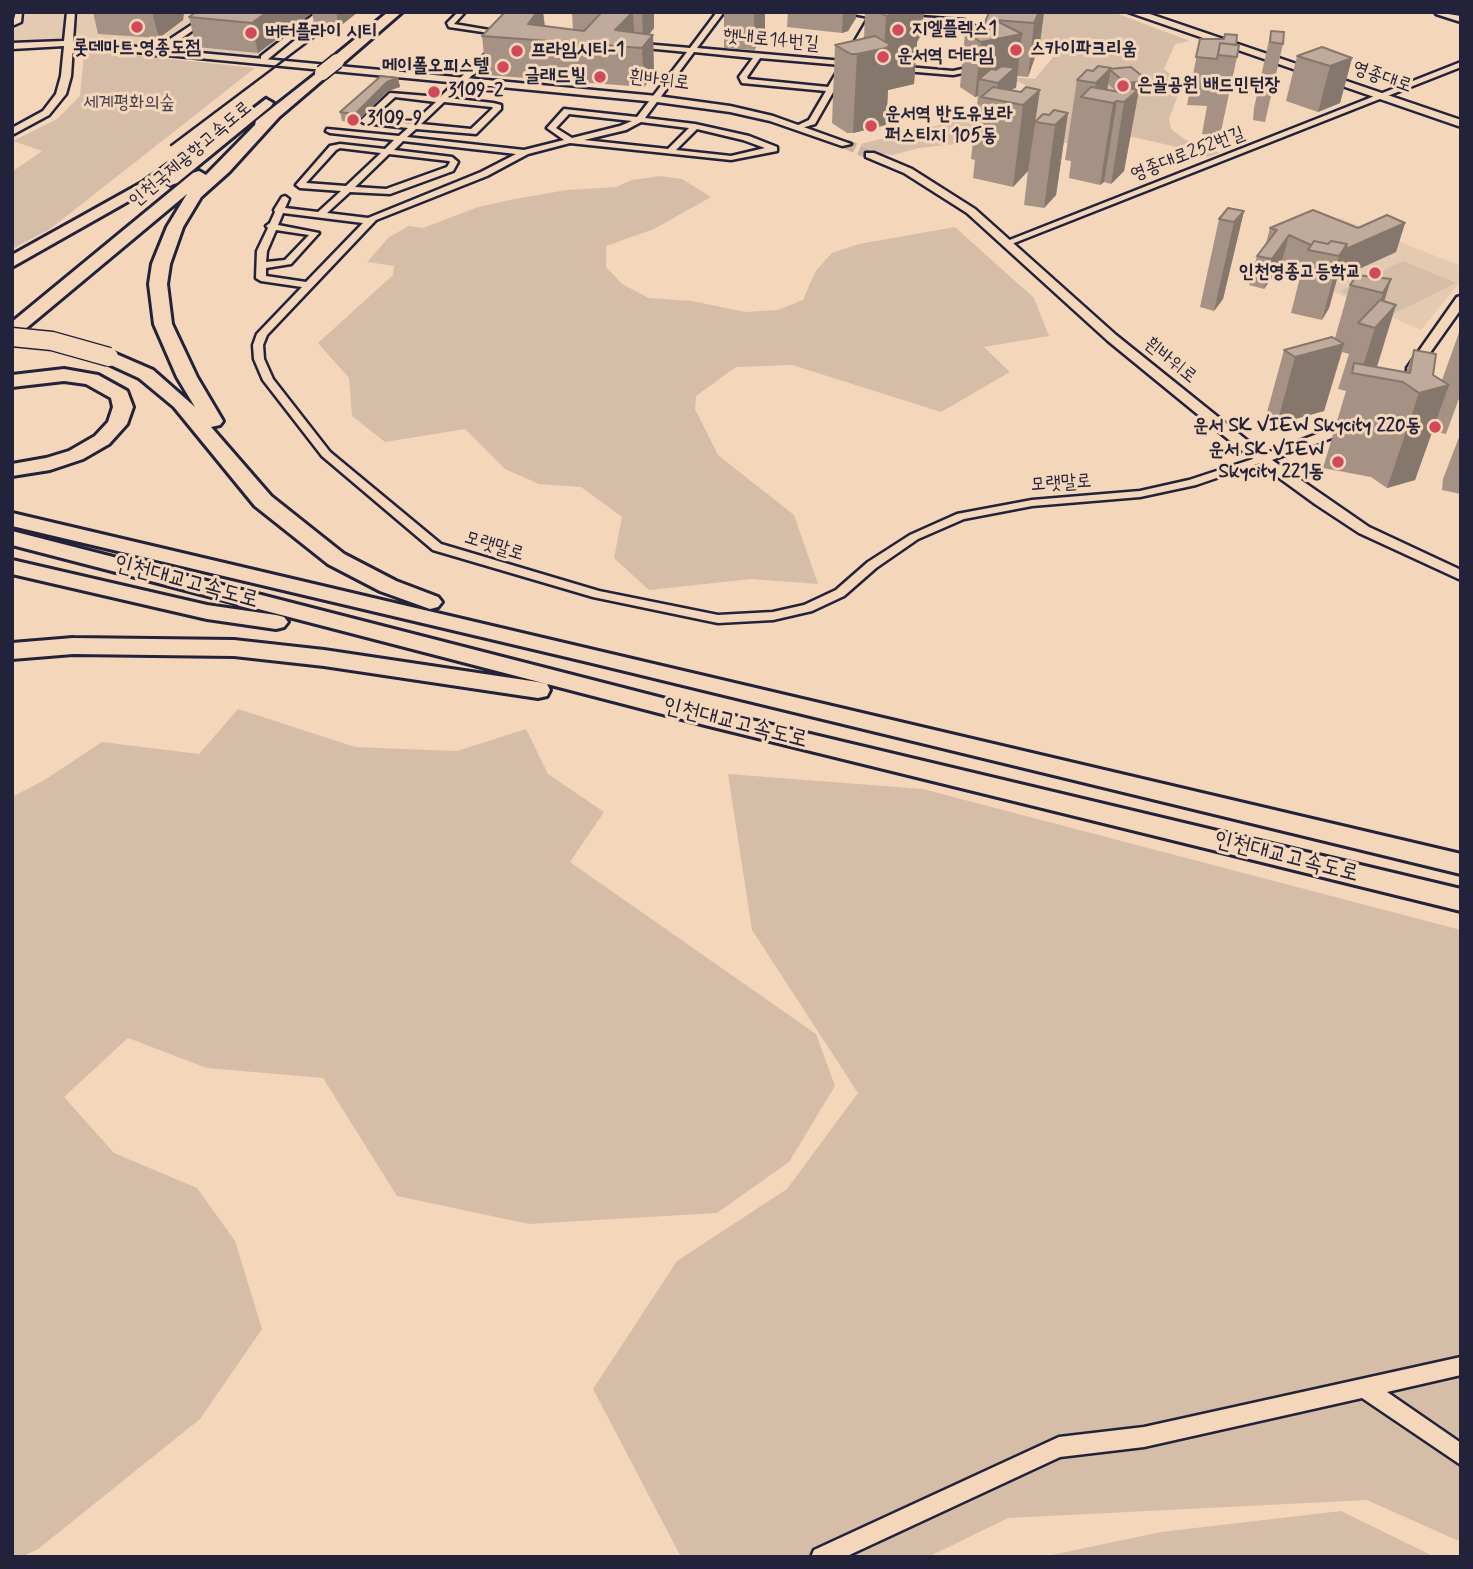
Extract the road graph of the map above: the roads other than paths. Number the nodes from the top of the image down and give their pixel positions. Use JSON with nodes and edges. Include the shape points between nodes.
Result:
{"nodes":[{"id":1,"x":19,"y":12,"type":"edge"},
{"id":2,"x":71,"y":12,"type":"edge"},
{"id":3,"x":80,"y":12,"type":"edge"},
{"id":4,"x":216,"y":12,"type":"edge"},
{"id":5,"x":226,"y":12,"type":"edge"},
{"id":6,"x":323,"y":12,"type":"edge"},
{"id":7,"x":378,"y":12,"type":"edge"},
{"id":8,"x":396,"y":12,"type":"edge"},
{"id":9,"x":462,"y":12,"type":"edge"},
{"id":10,"x":721,"y":12,"type":"edge"},
{"id":11,"x":846,"y":12,"type":"edge"},
{"id":12,"x":1133,"y":12,"type":"edge"},
{"id":13,"x":1439,"y":12,"type":"edge"},
{"id":14,"x":874,"y":14,"type":"edge"},
{"id":15,"x":934,"y":16,"type":"edge"},
{"id":16,"x":1461,"y":19,"type":"edge"},
{"id":17,"x":15,"y":23,"type":"edge"},
{"id":18,"x":71,"y":42,"type":"junction"},
{"id":19,"x":629,"y":44,"type":"edge"},
{"id":20,"x":12,"y":45,"type":"edge"},
{"id":21,"x":694,"y":50,"type":"junction"},
{"id":22,"x":164,"y":51,"type":"junction"},
{"id":23,"x":758,"y":56,"type":"junction"},
{"id":24,"x":264,"y":58,"type":"junction"},
{"id":25,"x":845,"y":64,"type":"junction"},
{"id":26,"x":1461,"y":64,"type":"edge"},
{"id":27,"x":857,"y":65,"type":"edge"},
{"id":28,"x":321,"y":66,"type":"junction"},
{"id":29,"x":882,"y":67,"type":"edge"},
{"id":30,"x":464,"y":80,"type":"junction"},
{"id":31,"x":831,"y":89,"type":"junction"},
{"id":32,"x":1382,"y":96,"type":"junction"},
{"id":33,"x":443,"y":99,"type":"junction"},
{"id":34,"x":657,"y":99,"type":"junction"},
{"id":35,"x":274,"y":113,"type":"junction"},
{"id":36,"x":641,"y":118,"type":"junction"},
{"id":37,"x":1461,"y":124,"type":"edge"},
{"id":38,"x":695,"y":126,"type":"junction"},
{"id":39,"x":415,"y":127,"type":"junction"},
{"id":40,"x":798,"y":127,"type":"junction"},
{"id":41,"x":330,"y":131,"type":"dead end"},
{"id":42,"x":12,"y":132,"type":"edge"},
{"id":43,"x":224,"y":137,"type":"junction"},
{"id":44,"x":401,"y":139,"type":"junction"},
{"id":45,"x":571,"y":141,"type":"junction"},
{"id":46,"x":846,"y":144,"type":"tunnel mouth"},
{"id":47,"x":389,"y":152,"type":"junction"},
{"id":48,"x":525,"y":152,"type":"junction"},
{"id":49,"x":669,"y":152,"type":"junction"},
{"id":50,"x":870,"y":155,"type":"tunnel mouth"},
{"id":51,"x":347,"y":190,"type":"junction"},
{"id":52,"x":195,"y":194,"type":"junction"},
{"id":53,"x":285,"y":199,"type":"dead end"},
{"id":54,"x":278,"y":210,"type":"junction"},
{"id":55,"x":320,"y":215,"type":"junction"},
{"id":56,"x":370,"y":221,"type":"junction"},
{"id":57,"x":271,"y":226,"type":"junction"},
{"id":58,"x":1006,"y":243,"type":"junction"},
{"id":59,"x":17,"y":258,"type":"edge"},
{"id":60,"x":260,"y":266,"type":"junction"},
{"id":61,"x":307,"y":285,"type":"junction"},
{"id":62,"x":1461,"y":300,"type":"edge"},
{"id":63,"x":12,"y":309,"type":"edge"},
{"id":64,"x":12,"y":331,"type":"edge"},
{"id":65,"x":12,"y":337,"type":"edge"},
{"id":66,"x":12,"y":349,"type":"edge"},
{"id":67,"x":1406,"y":379,"type":"edge"},
{"id":68,"x":12,"y":381,"type":"edge"},
{"id":69,"x":1365,"y":420,"type":"edge"},
{"id":70,"x":1262,"y":459,"type":"junction"},
{"id":71,"x":12,"y":470,"type":"edge"},
{"id":72,"x":12,"y":519,"type":"edge"},
{"id":73,"x":304,"y":534,"type":"junction"},
{"id":74,"x":12,"y":538,"type":"edge"},
{"id":75,"x":12,"y":567,"type":"edge"},
{"id":76,"x":1461,"y":576,"type":"edge"},
{"id":77,"x":396,"y":638,"type":"junction"},
{"id":78,"x":12,"y":651,"type":"edge"},
{"id":79,"x":588,"y":654,"type":"junction"},
{"id":80,"x":705,"y":717,"type":"junction"},
{"id":81,"x":1461,"y":864,"type":"edge"},
{"id":82,"x":1461,"y":900,"type":"edge"},
{"id":83,"x":1461,"y":1366,"type":"edge"},
{"id":84,"x":1365,"y":1388,"type":"junction"},
{"id":85,"x":1461,"y":1455,"type":"edge"},
{"id":86,"x":821,"y":1557,"type":"edge"}],
"edges":[{"from":1,"to":17,"type":"street"},
{"from":2,"to":18,"type":"street"},
{"from":3,"to":18,"type":"street"},
{"from":4,"to":22,"type":"street"},
{"from":5,"to":22,"type":"street"},
{"from":6,"to":24,"type":"street"},
{"from":7,"to":28,"type":"highway","name":"인천국제공항고속도로"},
{"from":8,"to":28,"type":"highway","name":"인천국제공항고속도로","bridge":true,"via":[[337,61]]},
{"from":9,"to":30,"type":"street","via":[[451,26],[512,34]]},
{"from":10,"to":21,"type":"street","name":"모랫말로"},
{"from":11,"to":14,"type":"street"},
{"from":12,"to":32,"type":"main road","name":"영종대로"},
{"from":13,"to":16,"type":"street"},
{"from":14,"to":15,"type":"street"},
{"from":14,"to":25,"type":"street"},
{"from":15,"to":29,"type":"street","via":[[971,24],[983,33],[970,69],[953,73]]},
{"from":18,"to":20,"type":"street","name":"흰바위로"},
{"from":18,"to":22,"type":"street","name":"흰바위로"},
{"from":18,"to":42,"type":"street","via":[[56,103]]},
{"from":19,"to":21,"type":"street","name":"햇내로14번길"},
{"from":21,"to":23,"type":"street","name":"햇내로14번길"},
{"from":21,"to":34,"type":"street","name":"모랫말로"},
{"from":22,"to":24,"type":"street","name":"흰바위로"},
{"from":22,"to":30,"type":"street","name":"흰바위로"},
{"from":23,"to":25,"type":"street","name":"햇내로14번길"},
{"from":23,"to":31,"type":"street","via":[[743,77],[745,82]]},
{"from":24,"to":30,"type":"street","name":"흰바위로"},
{"from":25,"to":27,"type":"street","name":"햇내로14번길"},
{"from":25,"to":31,"type":"street"},
{"from":26,"to":32,"type":"street","name":"영종대로252번길"},
{"from":28,"to":35,"type":"highway","name":"인천국제공항고속도로"},
{"from":28,"to":43,"type":"highway","name":"인천국제공항고속도로","via":[[304,72]]},
{"from":30,"to":33,"type":"street"},
{"from":30,"to":34,"type":"street","name":"흰바위로"},
{"from":31,"to":40,"type":"street","via":[[812,122]]},
{"from":32,"to":37,"type":"main road","name":"영종대로"},
{"from":32,"to":58,"type":"street","name":"영종대로252번길"},
{"from":33,"to":39,"type":"street"},
{"from":33,"to":39,"type":"street","via":[[393,95],[364,121]]},
{"from":33,"to":39,"type":"street","via":[[498,107],[473,132]]},
{"from":34,"to":36,"type":"street","name":"모랫말로"},
{"from":34,"to":40,"type":"street","name":"흰바위로","via":[[730,109]]},
{"from":35,"to":52,"type":"highway"},
{"from":35,"to":64,"type":"highway","name":"인천국제공항고속도로"},
{"from":36,"to":38,"type":"street"},
{"from":36,"to":45,"type":"street","name":"모랫말로","via":[[623,128]]},
{"from":36,"to":45,"type":"street","via":[[567,111],[551,128]]},
{"from":38,"to":49,"type":"street"},
{"from":38,"to":49,"type":"street","via":[[774,149],[731,158]]},
{"from":39,"to":44,"type":"street"},
{"from":40,"to":46,"type":"street","name":"흰바위로"},
{"from":41,"to":44,"type":"street"},
{"from":43,"to":59,"type":"highway","via":[[149,185]]},
{"from":43,"to":63,"type":"highway","name":"인천국제공항고속도로"},
{"from":44,"to":47,"type":"street"},
{"from":44,"to":48,"type":"street"},
{"from":45,"to":48,"type":"street","name":"모랫말로"},
{"from":45,"to":49,"type":"street"},
{"from":47,"to":51,"type":"street"},
{"from":47,"to":51,"type":"street","via":[[333,148],[300,185]]},
{"from":47,"to":51,"type":"street","via":[[454,162],[450,169],[387,192]]},
{"from":48,"to":56,"type":"street","name":"모랫말로"},
{"from":50,"to":58,"type":"street","name":"흰바위로","via":[[946,193]]},
{"from":51,"to":55,"type":"street"},
{"from":52,"to":66,"type":"highway"},
{"from":52,"to":73,"type":"highway","via":[[175,227],[161,264],[158,284],[163,324],[187,377],[230,448]]},
{"from":53,"to":54,"type":"street"},
{"from":54,"to":55,"type":"street"},
{"from":54,"to":57,"type":"street"},
{"from":55,"to":56,"type":"street"},
{"from":56,"to":61,"type":"street","name":"모랫말로"},
{"from":57,"to":60,"type":"street"},
{"from":57,"to":60,"type":"street","via":[[315,233],[288,262]]},
{"from":58,"to":70,"type":"street","name":"흰바위로","via":[[1112,338]]},
{"from":60,"to":61,"type":"street","via":[[263,280]]},
{"from":61,"to":70,"type":"street","name":"모랫말로","via":[[262,334],[259,359],[268,380],[326,454],[430,541],[540,579],[718,619],[772,617],[808,608],[840,593],[914,537],[961,516],[1032,503],[1140,494],[1192,483]]},
{"from":62,"to":67,"type":"street"},
{"from":65,"to":73,"type":"highway","bridge":true,"via":[[52,341],[110,357],[146,374],[181,403],[263,501]]},
{"from":68,"to":71,"type":"highway","via":[[64,375],[91,379],[120,395],[123,407],[117,424],[102,440],[76,455]]},
{"from":69,"to":70,"type":"street"},
{"from":70,"to":76,"type":"street","name":"흰바위로","via":[[1364,530]]},
{"from":72,"to":79,"type":"highway","name":"인천대교고속도로"},
{"from":73,"to":79,"type":"highway","via":[[336,559],[388,586]]},
{"from":74,"to":77,"type":"highway","name":"인천대교고속도로"},
{"from":75,"to":77,"type":"highway","via":[[207,612]]},
{"from":77,"to":80,"type":"highway","name":"인천대교고속도로"},
{"from":78,"to":80,"type":"highway","via":[[73,646],[234,648],[485,681]]},
{"from":79,"to":81,"type":"highway","name":"인천대교고속도로"},
{"from":80,"to":82,"type":"highway","name":"인천대교고속도로"},
{"from":83,"to":84,"type":"street"},
{"from":84,"to":85,"type":"street"},
{"from":84,"to":86,"type":"street","via":[[1144,1437],[1059,1447]]}]}
